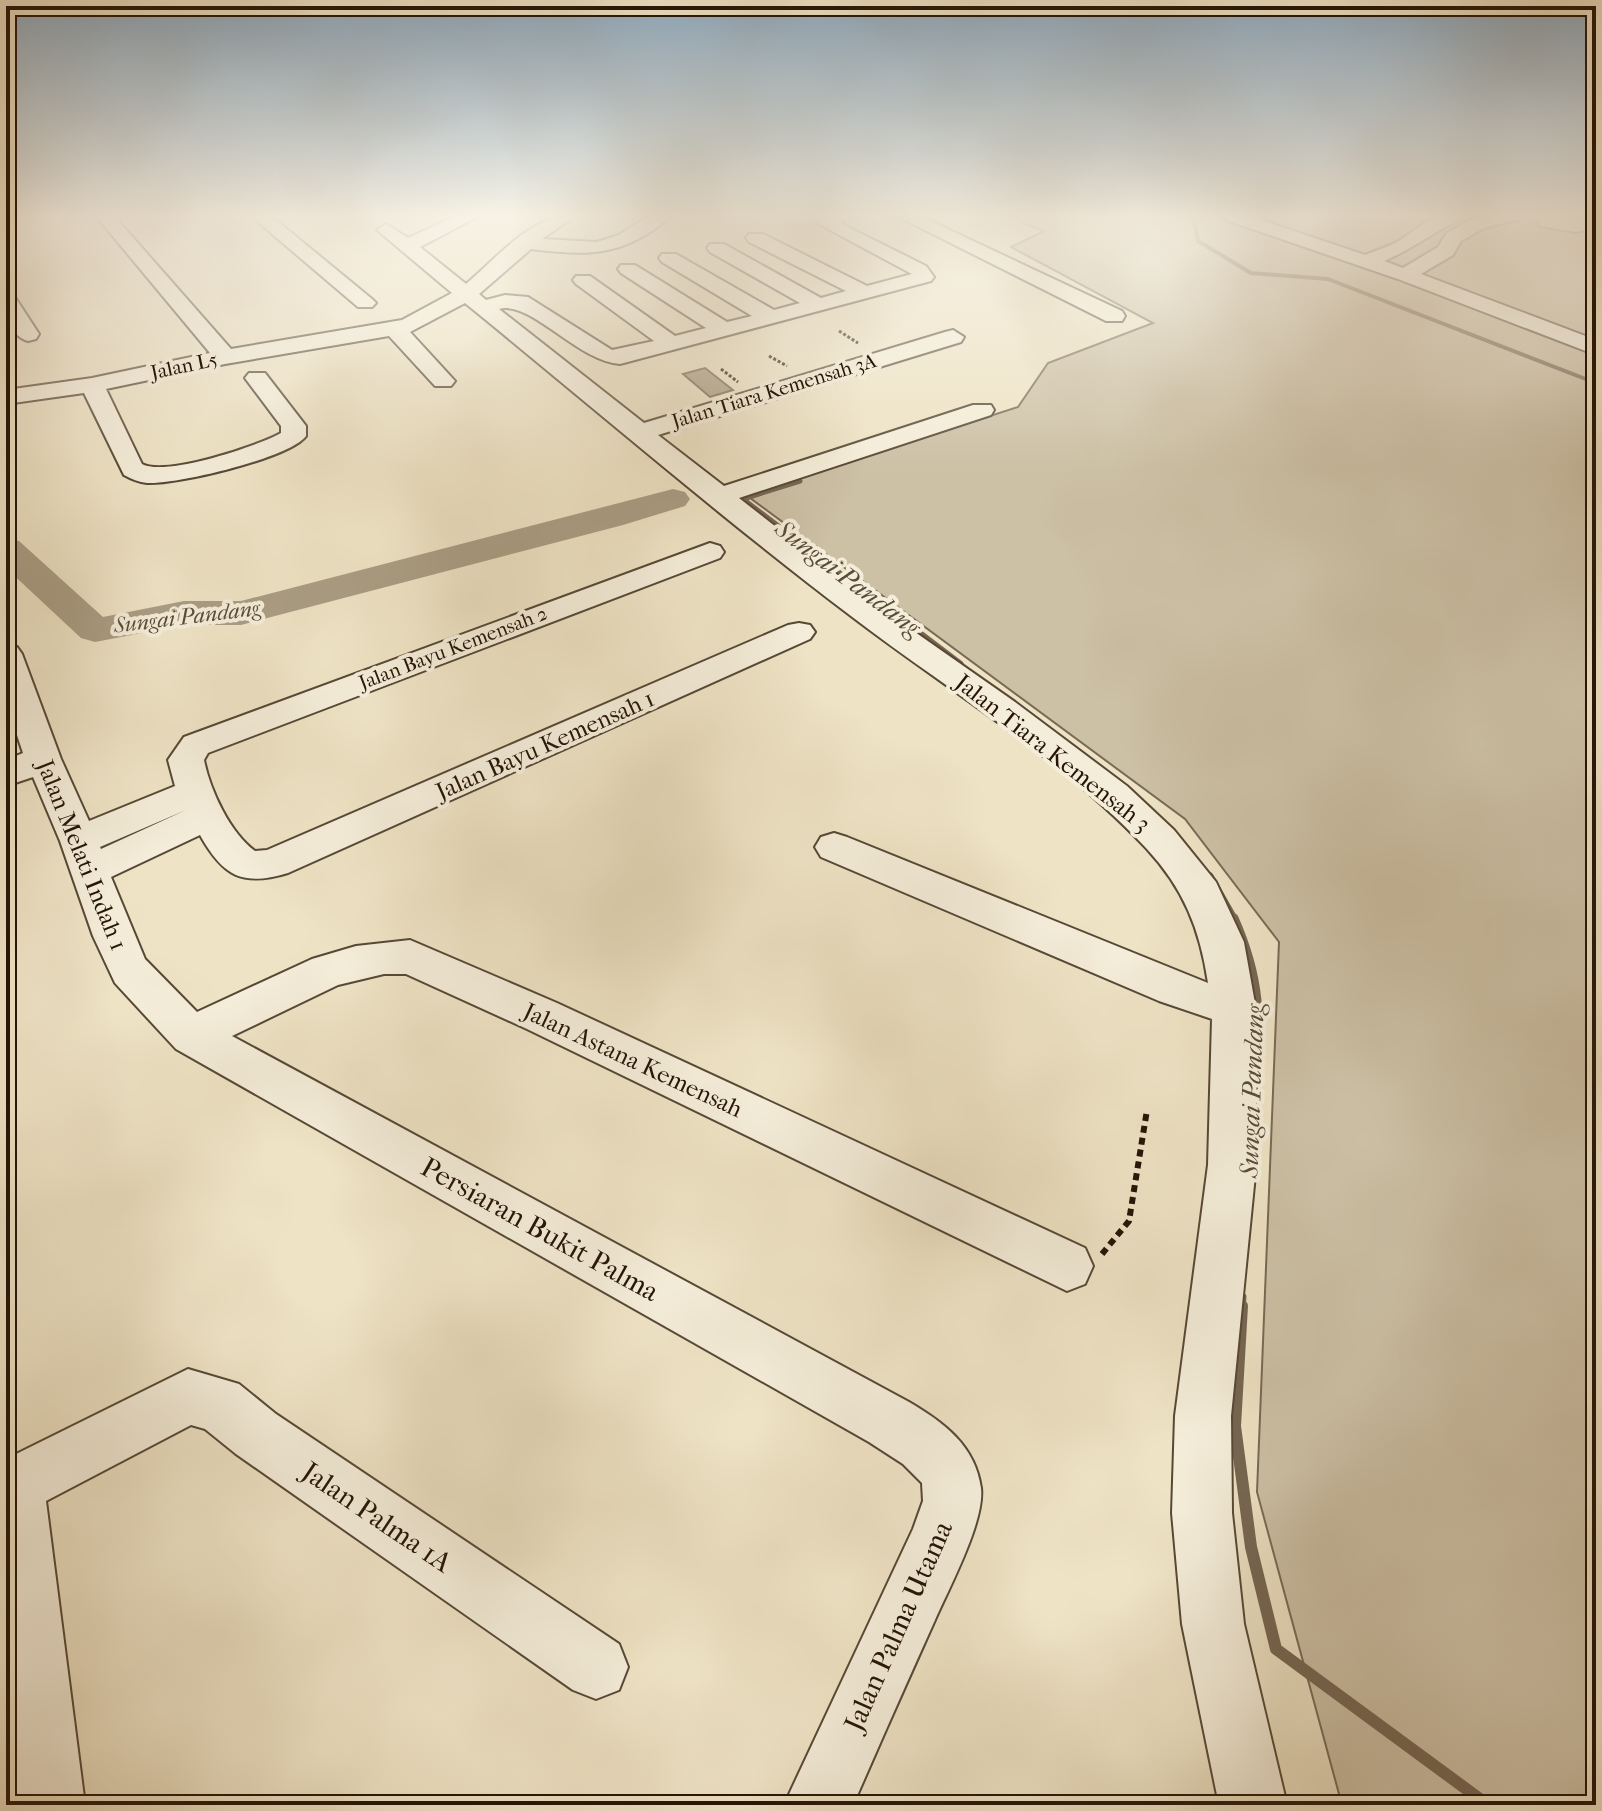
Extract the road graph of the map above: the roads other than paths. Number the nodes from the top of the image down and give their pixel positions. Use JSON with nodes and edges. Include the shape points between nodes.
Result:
{"nodes":[{"id":1,"x":474,"y":300,"type":"edge"},
{"id":2,"x":8,"y":301,"type":"edge"},
{"id":3,"x":177,"y":301,"type":"edge"},
{"id":4,"x":362,"y":301,"type":"edge"},
{"id":5,"x":473,"y":301,"type":"edge"},
{"id":6,"x":490,"y":301,"type":"edge"},
{"id":7,"x":612,"y":301,"type":"edge"},
{"id":8,"x":678,"y":301,"type":"edge"},
{"id":9,"x":742,"y":301,"type":"edge"},
{"id":10,"x":810,"y":301,"type":"edge"},
{"id":11,"x":836,"y":301,"type":"edge"},
{"id":12,"x":1083,"y":301,"type":"edge"},
{"id":13,"x":1472,"y":301,"type":"edge"},
{"id":14,"x":365,"y":303,"type":"dead end"},
{"id":15,"x":818,"y":305,"type":"junction"},
{"id":16,"x":1114,"y":316,"type":"dead end"},
{"id":17,"x":772,"y":318,"type":"junction"},
{"id":18,"x":395,"y":329,"type":"junction"},
{"id":19,"x":724,"y":330,"type":"junction"},
{"id":20,"x":28,"y":334,"type":"dead end"},
{"id":21,"x":953,"y":337,"type":"dead end"},
{"id":22,"x":672,"y":344,"type":"junction"},
{"id":23,"x":1596,"y":348,"type":"edge"},
{"id":24,"x":225,"y":357,"type":"junction"},
{"id":25,"x":257,"y":378,"type":"dead end"},
{"id":26,"x":443,"y":381,"type":"dead end"},
{"id":27,"x":92,"y":385,"type":"junction"},
{"id":28,"x":6,"y":397,"type":"edge"},
{"id":29,"x":982,"y":410,"type":"dead end"},
{"id":30,"x":641,"y":432,"type":"junction"},
{"id":31,"x":720,"y":496,"type":"junction"},
{"id":32,"x":710,"y":552,"type":"dead end"},
{"id":33,"x":799,"y":632,"type":"dead end"},
{"id":34,"x":6,"y":654,"type":"edge"},
{"id":35,"x":43,"y":759,"type":"junction"},
{"id":36,"x":6,"y":774,"type":"edge"},
{"id":37,"x":202,"y":804,"type":"junction"},
{"id":38,"x":834,"y":847,"type":"dead end"},
{"id":39,"x":84,"y":856,"type":"junction"},
{"id":40,"x":1234,"y":1009,"type":"junction"},
{"id":41,"x":192,"y":1036,"type":"junction"},
{"id":42,"x":1067,"y":1266,"type":"road end"},
{"id":43,"x":889,"y":1422,"type":"joint"},
{"id":44,"x":10,"y":1488,"type":"edge"},
{"id":45,"x":596,"y":1667,"type":"dead end"},
{"id":46,"x":51,"y":1805,"type":"edge"},
{"id":47,"x":818,"y":1805,"type":"edge"},
{"id":48,"x":1253,"y":1805,"type":"edge"}],
"edges":[{"from":1,"to":30,"type":"street","name":"Jalan Tiara Kemensah 3"},
{"from":2,"to":20,"type":"street"},
{"from":3,"to":24,"type":"street"},
{"from":4,"to":14,"type":"street"},
{"from":5,"to":18,"type":"street","name":"Jalan L5"},
{"from":6,"to":22,"type":"street","via":[[521,301],[606,356]]},
{"from":7,"to":22,"type":"street"},
{"from":8,"to":19,"type":"street"},
{"from":9,"to":17,"type":"street"},
{"from":10,"to":15,"type":"street"},
{"from":11,"to":15,"type":"street"},
{"from":12,"to":16,"type":"street"},
{"from":13,"to":23,"type":"street"},
{"from":15,"to":17,"type":"street"},
{"from":17,"to":19,"type":"street"},
{"from":18,"to":24,"type":"street","name":"Jalan L5"},
{"from":18,"to":26,"type":"street"},
{"from":19,"to":22,"type":"street"},
{"from":21,"to":30,"type":"street","name":"Jalan Tiara Kemensah 3A"},
{"from":24,"to":27,"type":"street","name":"Jalan L5"},
{"from":25,"to":27,"type":"street","via":[[294,426],[293,436],[262,450],[148,475],[131,468]]},
{"from":27,"to":28,"type":"street","name":"Jalan L5"},
{"from":29,"to":31,"type":"street"},
{"from":30,"to":31,"type":"street","name":"Jalan Tiara Kemensah 3"},
{"from":31,"to":40,"type":"street","name":"Jalan Tiara Kemensah 3","via":[[861,609],[1114,795],[1161,840],[1202,893],[1223,942]]},
{"from":32,"to":37,"type":"street","name":"Jalan Bayu Kemensah 2","via":[[196,745],[186,760]]},
{"from":33,"to":37,"type":"street","name":"Jalan Bayu Kemensah 1","via":[[291,857],[255,866],[243,863]]},
{"from":34,"to":35,"type":"street","name":"Jalan Melati Indah 1"},
{"from":35,"to":36,"type":"street"},
{"from":35,"to":39,"type":"street","name":"Jalan Melati Indah 1"},
{"from":37,"to":39,"type":"street"},
{"from":38,"to":40,"type":"street"},
{"from":39,"to":41,"type":"street","name":"Jalan Melati Indah 1","via":[[130,971]]},
{"from":40,"to":48,"type":"street","name":"Jalan Tiara Kemensah 3","via":[[1232,1165],[1203,1416],[1202,1513],[1213,1624]]},
{"from":41,"to":42,"type":"street","name":"Jalan Astana Kemensah","via":[[300,983],[361,961],[410,957]]},
{"from":41,"to":43,"type":"street","name":"Persiaran Bukit Palma"},
{"from":43,"to":47,"type":"street","name":"Jalan Palma Utama","via":[[929,1447],[946,1468],[952,1500],[938,1543]]},
{"from":44,"to":45,"type":"street","name":"Jalan Palma 1A","via":[[188,1397],[219,1404]]},
{"from":44,"to":46,"type":"street"}]}
